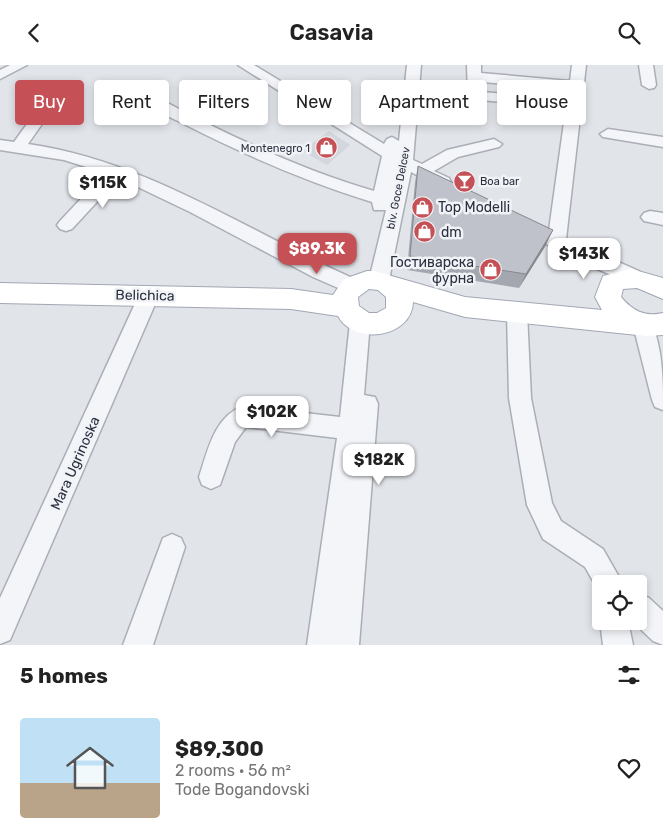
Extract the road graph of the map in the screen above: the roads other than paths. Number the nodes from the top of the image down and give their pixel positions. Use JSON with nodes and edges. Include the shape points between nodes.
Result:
{"nodes":[{"id":1,"x":20,"y":65,"type":"edge"},
{"id":2,"x":401,"y":65,"type":"edge"},
{"id":3,"x":414,"y":65,"type":"edge"},
{"id":4,"x":579,"y":65,"type":"edge"},
{"id":5,"x":646,"y":65,"type":"edge"},
{"id":6,"x":250,"y":66,"type":"edge"},
{"id":7,"x":474,"y":71,"type":"edge"},
{"id":8,"x":0,"y":75,"type":"edge"},
{"id":9,"x":540,"y":80,"type":"edge"},
{"id":10,"x":578,"y":80,"type":"edge"},
{"id":11,"x":649,"y":85,"type":"dead end"},
{"id":12,"x":497,"y":98,"type":"edge"},
{"id":13,"x":169,"y":110,"type":"edge"},
{"id":14,"x":34,"y":125,"type":"edge"},
{"id":15,"x":572,"y":125,"type":"edge"},
{"id":16,"x":608,"y":134,"type":"dead end"},
{"id":17,"x":663,"y":142,"type":"edge"},
{"id":18,"x":494,"y":144,"type":"dead end"},
{"id":19,"x":0,"y":145,"type":"edge"},
{"id":20,"x":18,"y":147,"type":"junction"},
{"id":21,"x":397,"y":158,"type":"junction"},
{"id":22,"x":116,"y":171,"type":"junction"},
{"id":23,"x":422,"y":171,"type":"junction"},
{"id":24,"x":456,"y":188,"type":"edge"},
{"id":25,"x":382,"y":199,"type":"junction"},
{"id":26,"x":506,"y":215,"type":"edge"},
{"id":27,"x":66,"y":225,"type":"dead end"},
{"id":28,"x":557,"y":241,"type":"junction"},
{"id":29,"x":618,"y":285,"type":"junction"},
{"id":30,"x":663,"y":289,"type":"edge"},
{"id":31,"x":0,"y":293,"type":"edge"},
{"id":32,"x":149,"y":295,"type":"junction"},
{"id":33,"x":368,"y":300,"type":"junction"},
{"id":34,"x":517,"y":312,"type":"junction"},
{"id":35,"x":581,"y":319,"type":"junction"},
{"id":36,"x":657,"y":325,"type":"edge"},
{"id":37,"x":663,"y":400,"type":"edge"},
{"id":38,"x":350,"y":429,"type":"junction"},
{"id":39,"x":211,"y":477,"type":"dead end"},
{"id":40,"x":172,"y":547,"type":"dead end"},
{"id":41,"x":605,"y":575,"type":"edge"},
{"id":42,"x":647,"y":616,"type":"edge"},
{"id":43,"x":616,"y":630,"type":"edge"},
{"id":44,"x":0,"y":631,"type":"edge"},
{"id":45,"x":663,"y":631,"type":"edge"},
{"id":46,"x":138,"y":645,"type":"edge"},
{"id":47,"x":322,"y":645,"type":"edge"},
{"id":48,"x":344,"y":645,"type":"edge"},
{"id":49,"x":618,"y":645,"type":"edge"}],
"edges":[{"from":1,"to":8,"type":"street"},
{"from":2,"to":21,"type":"street"},
{"from":3,"to":21,"type":"street","name":"blv. Goce Delcev"},
{"from":4,"to":10,"type":"street"},
{"from":5,"to":11,"type":"street"},
{"from":6,"to":21,"type":"street"},
{"from":7,"to":9,"type":"street"},
{"from":7,"to":12,"type":"street","via":[[476,96]]},
{"from":13,"to":25,"type":"street","via":[[215,135],[316,178]]},
{"from":14,"to":20,"type":"street"},
{"from":15,"to":28,"type":"street"},
{"from":16,"to":17,"type":"street"},
{"from":18,"to":23,"type":"street","via":[[453,153]]},
{"from":19,"to":20,"type":"street"},
{"from":20,"to":22,"type":"street","via":[[72,156]]},
{"from":21,"to":23,"type":"street"},
{"from":21,"to":25,"type":"street"},
{"from":21,"to":33,"type":"street","name":"blv. Goce Delcev"},
{"from":22,"to":27,"type":"street"},
{"from":22,"to":33,"type":"street","via":[[187,202]]},
{"from":23,"to":24,"type":"street"},
{"from":25,"to":33,"type":"street"},
{"from":26,"to":28,"type":"street"},
{"from":28,"to":29,"type":"street","via":[[579,253]]},
{"from":29,"to":30,"type":"main road"},
{"from":29,"to":35,"type":"main road"},
{"from":29,"to":36,"type":"main road","via":[[616,311],[626,319]]},
{"from":31,"to":32,"type":"main road","name":"Belichica"},
{"from":32,"to":33,"type":"main road","name":"Belichica"},
{"from":32,"to":44,"type":"street","name":"Mara Ugrinoska"},
{"from":33,"to":34,"type":"main road","name":"Belichica"},
{"from":33,"to":38,"type":"street"},
{"from":33,"to":48,"type":"street"},
{"from":34,"to":35,"type":"main road","name":"Belichica"},
{"from":34,"to":41,"type":"street","via":[[520,398],[540,505],[552,530],[594,559]]},
{"from":35,"to":36,"type":"main road","name":"Belichica"},
{"from":36,"to":37,"type":"street"},
{"from":38,"to":39,"type":"street","via":[[243,416],[229,427]]},
{"from":38,"to":47,"type":"street"},
{"from":40,"to":46,"type":"street"},
{"from":42,"to":45,"type":"street"},
{"from":43,"to":49,"type":"street"}]}
